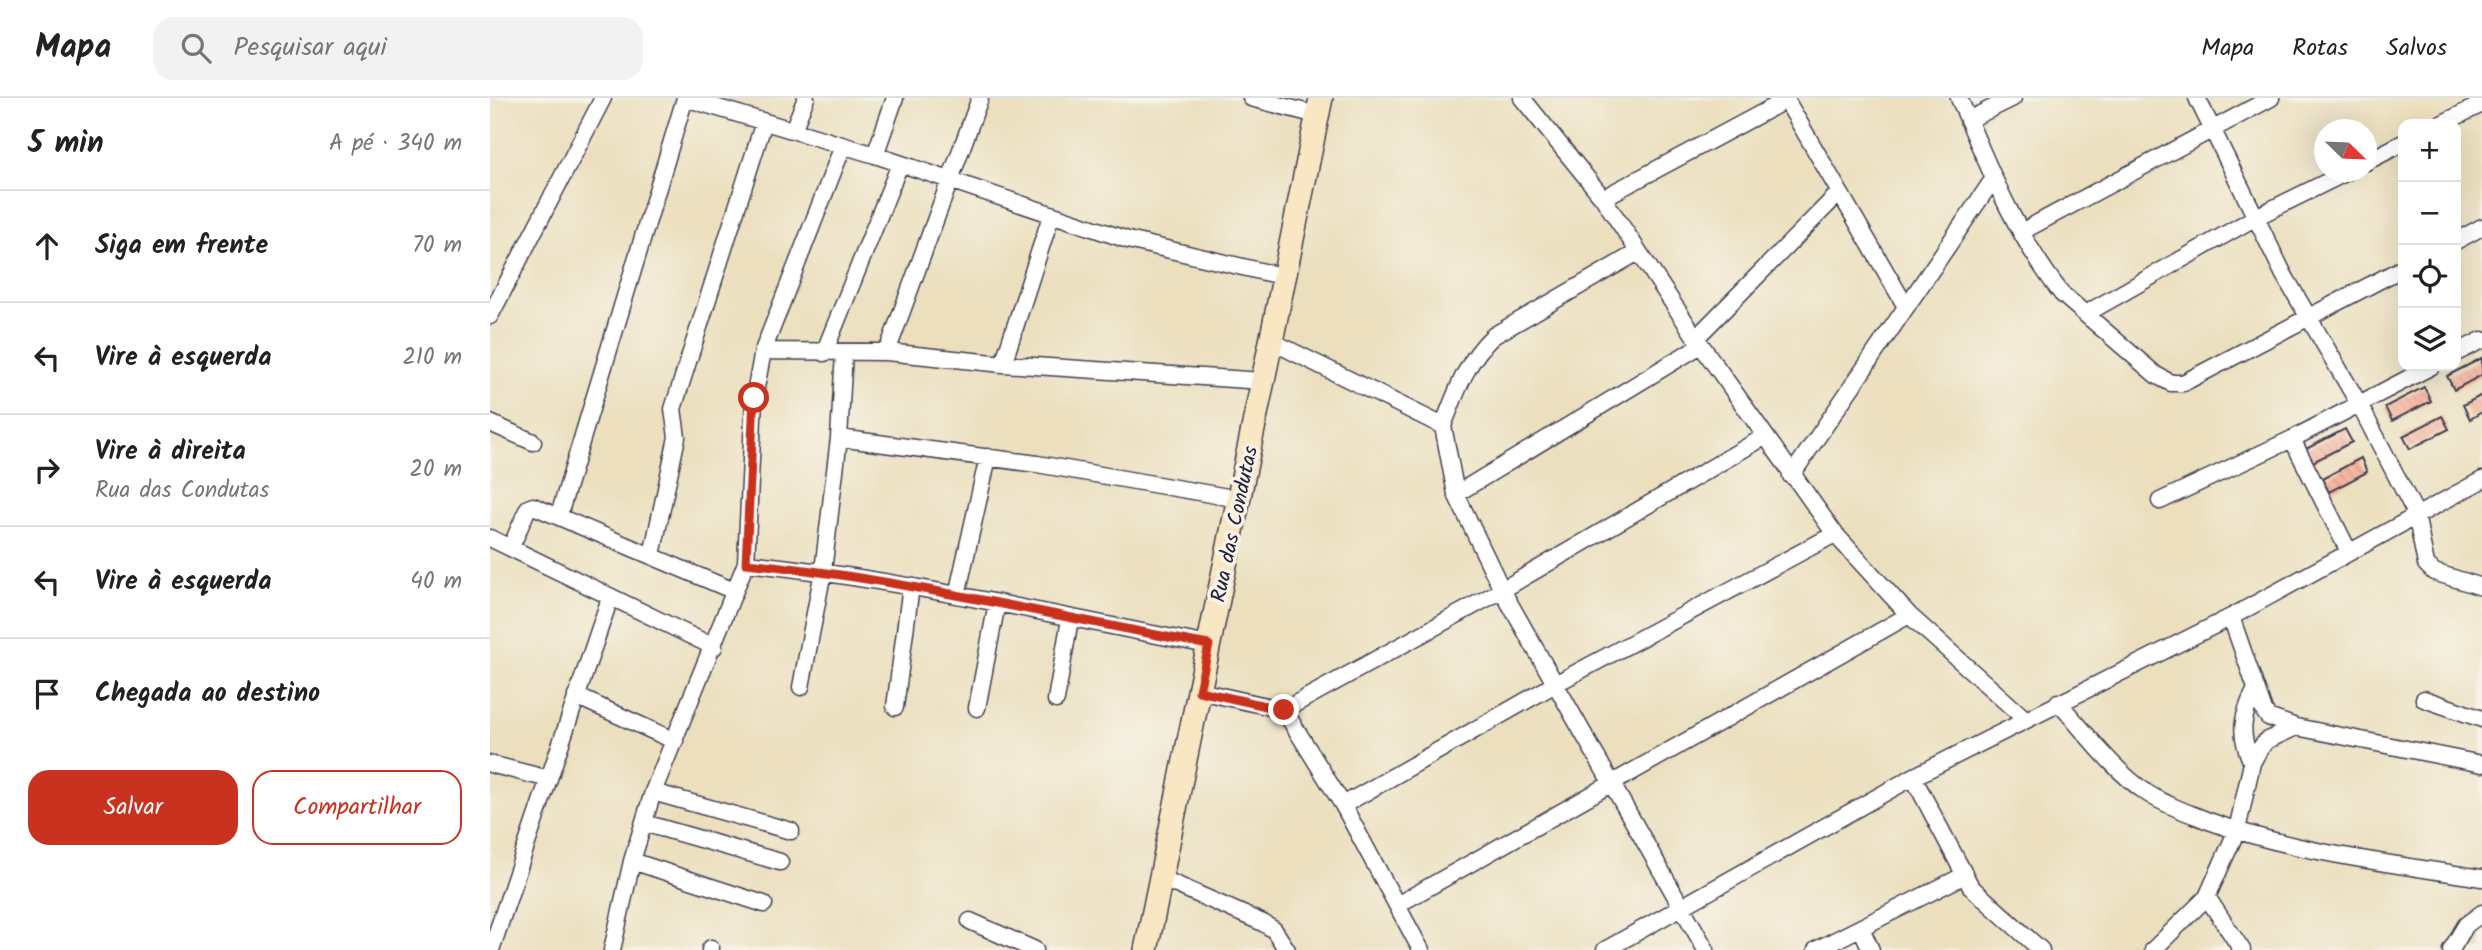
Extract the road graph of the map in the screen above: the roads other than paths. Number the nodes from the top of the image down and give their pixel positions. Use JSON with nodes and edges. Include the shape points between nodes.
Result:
{"nodes":[{"id":1,"x":603,"y":98,"type":"edge"},
{"id":2,"x":806,"y":98,"type":"edge"},
{"id":3,"x":895,"y":98,"type":"edge"},
{"id":4,"x":980,"y":98,"type":"edge"},
{"id":5,"x":1251,"y":98,"type":"edge"},
{"id":6,"x":1522,"y":98,"type":"edge"},
{"id":7,"x":1959,"y":98,"type":"edge"},
{"id":8,"x":2013,"y":98,"type":"edge"},
{"id":9,"x":2197,"y":98,"type":"edge"},
{"id":10,"x":2271,"y":98,"type":"edge"},
{"id":11,"x":690,"y":99,"type":"edge"},
{"id":12,"x":1786,"y":99,"type":"edge"},
{"id":13,"x":2482,"y":104,"type":"edge"},
{"id":14,"x":1319,"y":107,"type":"edge"},
{"id":15,"x":2451,"y":119,"type":"edge"},
{"id":16,"x":1968,"y":120,"type":"junction"},
{"id":17,"x":764,"y":122,"type":"junction"},
{"id":18,"x":793,"y":130,"type":"junction"},
{"id":19,"x":2212,"y":130,"type":"junction"},
{"id":20,"x":843,"y":146,"type":"junction"},
{"id":21,"x":2398,"y":146,"type":"edge"},
{"id":22,"x":875,"y":155,"type":"junction"},
{"id":23,"x":2377,"y":157,"type":"edge"},
{"id":24,"x":900,"y":164,"type":"junction"},
{"id":25,"x":1994,"y":178,"type":"junction"},
{"id":26,"x":949,"y":181,"type":"junction"},
{"id":27,"x":2327,"y":182,"type":"edge"},
{"id":28,"x":1838,"y":194,"type":"junction"},
{"id":29,"x":1603,"y":198,"type":"junction"},
{"id":30,"x":1051,"y":216,"type":"junction"},
{"id":31,"x":2256,"y":217,"type":"junction"},
{"id":32,"x":2482,"y":228,"type":"edge"},
{"id":33,"x":2021,"y":232,"type":"junction"},
{"id":34,"x":2461,"y":238,"type":"edge"},
{"id":35,"x":1638,"y":252,"type":"junction"},
{"id":36,"x":2398,"y":271,"type":"edge"},
{"id":37,"x":1285,"y":277,"type":"junction"},
{"id":38,"x":1905,"y":305,"type":"junction"},
{"id":39,"x":2087,"y":313,"type":"junction"},
{"id":40,"x":490,"y":316,"type":"edge"},
{"id":41,"x":2308,"y":317,"type":"junction"},
{"id":42,"x":2482,"y":340,"type":"edge"},
{"id":43,"x":1272,"y":341,"type":"junction"},
{"id":44,"x":1698,"y":342,"type":"junction"},
{"id":45,"x":2461,"y":350,"type":"edge"},
{"id":46,"x":763,"y":351,"type":"junction"},
{"id":47,"x":887,"y":352,"type":"junction"},
{"id":48,"x":824,"y":353,"type":"junction"},
{"id":49,"x":844,"y":353,"type":"junction"},
{"id":50,"x":1003,"y":364,"type":"junction"},
{"id":51,"x":2422,"y":371,"type":"edge"},
{"id":52,"x":1263,"y":382,"type":"junction"},
{"id":53,"x":2359,"y":404,"type":"junction"},
{"id":54,"x":490,"y":423,"type":"edge"},
{"id":55,"x":1443,"y":426,"type":"junction"},
{"id":56,"x":1764,"y":437,"type":"junction"},
{"id":57,"x":839,"y":438,"type":"junction"},
{"id":58,"x":2292,"y":439,"type":"junction"},
{"id":59,"x":533,"y":442,"type":"dead end"},
{"id":60,"x":988,"y":457,"type":"junction"},
{"id":61,"x":1791,"y":476,"type":"junction"},
{"id":62,"x":2482,"y":480,"type":"edge"},
{"id":63,"x":1456,"y":494,"type":"junction"},
{"id":64,"x":1239,"y":499,"type":"junction"},
{"id":65,"x":2160,"y":501,"type":"dead end"},
{"id":66,"x":2416,"y":514,"type":"junction"},
{"id":67,"x":559,"y":515,"type":"junction"},
{"id":68,"x":1835,"y":534,"type":"junction"},
{"id":69,"x":490,"y":538,"type":"edge"},
{"id":70,"x":511,"y":547,"type":"junction"},
{"id":71,"x":2349,"y":552,"type":"junction"},
{"id":72,"x":652,"y":555,"type":"junction"},
{"id":73,"x":746,"y":563,"type":"junction"},
{"id":74,"x":822,"y":571,"type":"junction"},
{"id":75,"x":911,"y":586,"type":"junction"},
{"id":76,"x":2482,"y":587,"type":"edge"},
{"id":77,"x":1502,"y":590,"type":"junction"},
{"id":78,"x":734,"y":591,"type":"junction"},
{"id":79,"x":957,"y":595,"type":"junction"},
{"id":80,"x":610,"y":597,"type":"junction"},
{"id":81,"x":997,"y":603,"type":"junction"},
{"id":82,"x":1909,"y":615,"type":"junction"},
{"id":83,"x":2231,"y":617,"type":"junction"},
{"id":84,"x":1070,"y":619,"type":"junction"},
{"id":85,"x":1209,"y":645,"type":"junction"},
{"id":86,"x":715,"y":647,"type":"junction"},
{"id":87,"x":1557,"y":683,"type":"junction"},
{"id":88,"x":801,"y":687,"type":"dead end"},
{"id":89,"x":1199,"y":691,"type":"junction"},
{"id":90,"x":2255,"y":691,"type":"junction"},
{"id":91,"x":576,"y":696,"type":"junction"},
{"id":92,"x":2424,"y":699,"type":"dead end"},
{"id":93,"x":1056,"y":700,"type":"dead end"},
{"id":94,"x":2058,"y":702,"type":"junction"},
{"id":95,"x":895,"y":707,"type":"dead end"},
{"id":96,"x":977,"y":708,"type":"dead end"},
{"id":97,"x":1284,"y":710,"type":"junction"},
{"id":98,"x":2025,"y":719,"type":"junction"},
{"id":99,"x":2482,"y":719,"type":"edge"},
{"id":100,"x":2296,"y":727,"type":"junction"},
{"id":101,"x":675,"y":741,"type":"junction"},
{"id":102,"x":2252,"y":763,"type":"junction"},
{"id":103,"x":490,"y":764,"type":"edge"},
{"id":104,"x":2482,"y":764,"type":"edge"},
{"id":105,"x":1913,"y":777,"type":"junction"},
{"id":106,"x":549,"y":779,"type":"junction"},
{"id":107,"x":1609,"y":783,"type":"junction"},
{"id":108,"x":653,"y":792,"type":"junction"},
{"id":109,"x":1343,"y":804,"type":"junction"},
{"id":110,"x":644,"y":823,"type":"junction"},
{"id":111,"x":2237,"y":830,"type":"junction"},
{"id":112,"x":790,"y":831,"type":"dead end"},
{"id":113,"x":632,"y":861,"type":"junction"},
{"id":114,"x":780,"y":862,"type":"dead end"},
{"id":115,"x":1963,"y":876,"type":"junction"},
{"id":116,"x":1160,"y":878,"type":"junction"},
{"id":117,"x":2482,"y":878,"type":"edge"},
{"id":118,"x":2207,"y":897,"type":"junction"},
{"id":119,"x":764,"y":904,"type":"dead end"},
{"id":120,"x":1397,"y":905,"type":"junction"},
{"id":121,"x":1680,"y":907,"type":"junction"},
{"id":122,"x":2482,"y":913,"type":"edge"},
{"id":123,"x":970,"y":921,"type":"dead end"},
{"id":124,"x":1861,"y":928,"type":"junction"},
{"id":125,"x":491,"y":950,"type":"edge"},
{"id":126,"x":612,"y":950,"type":"edge"},
{"id":127,"x":1035,"y":950,"type":"edge"},
{"id":128,"x":1146,"y":950,"type":"edge"},
{"id":129,"x":1287,"y":950,"type":"edge"},
{"id":130,"x":1421,"y":950,"type":"edge"},
{"id":131,"x":1605,"y":950,"type":"edge"},
{"id":132,"x":1706,"y":950,"type":"edge"},
{"id":133,"x":1816,"y":950,"type":"edge"},
{"id":134,"x":1871,"y":950,"type":"edge"},
{"id":135,"x":2041,"y":950,"type":"edge"},
{"id":136,"x":2153,"y":950,"type":"edge"},
{"id":137,"x":2242,"y":950,"type":"edge"},
{"id":138,"x":2452,"y":950,"type":"edge"}],
"edges":[{"from":1,"to":40,"type":"street"},
{"from":2,"to":18,"type":"street"},
{"from":3,"to":22,"type":"street"},
{"from":4,"to":26,"type":"street"},
{"from":5,"to":14,"type":"street"},
{"from":6,"to":29,"type":"street"},
{"from":7,"to":16,"type":"street"},
{"from":8,"to":16,"type":"street"},
{"from":9,"to":19,"type":"street"},
{"from":10,"to":19,"type":"street"},
{"from":11,"to":17,"type":"street"},
{"from":11,"to":67,"type":"street"},
{"from":12,"to":28,"type":"street"},
{"from":12,"to":29,"type":"street"},
{"from":13,"to":15,"type":"street"},
{"from":14,"to":37,"type":"street","name":"Rua das Condutas"},
{"from":16,"to":25,"type":"street"},
{"from":17,"to":18,"type":"street"},
{"from":17,"to":72,"type":"street","via":[[673,409],[677,437]]},
{"from":18,"to":20,"type":"street"},
{"from":19,"to":31,"type":"street"},
{"from":19,"to":33,"type":"street"},
{"from":20,"to":22,"type":"street"},
{"from":20,"to":46,"type":"street"},
{"from":21,"to":23,"type":"street"},
{"from":22,"to":24,"type":"street"},
{"from":24,"to":26,"type":"street"},
{"from":24,"to":48,"type":"street"},
{"from":25,"to":33,"type":"street"},
{"from":25,"to":38,"type":"street"},
{"from":26,"to":30,"type":"street"},
{"from":26,"to":47,"type":"street"},
{"from":27,"to":31,"type":"street"},
{"from":28,"to":38,"type":"street"},
{"from":28,"to":44,"type":"street"},
{"from":29,"to":35,"type":"street"},
{"from":30,"to":37,"type":"street","via":[[1128,240]]},
{"from":30,"to":50,"type":"street"},
{"from":31,"to":39,"type":"street"},
{"from":31,"to":41,"type":"street"},
{"from":32,"to":34,"type":"street"},
{"from":33,"to":39,"type":"street","via":[[2062,294]]},
{"from":35,"to":44,"type":"street"},
{"from":35,"to":55,"type":"street","via":[[1479,349],[1469,361]]},
{"from":36,"to":41,"type":"street"},
{"from":37,"to":43,"type":"street","name":"Rua das Condutas"},
{"from":38,"to":61,"type":"street"},
{"from":39,"to":41,"type":"street","via":[[2171,383],[2183,383]]},
{"from":41,"to":53,"type":"street"},
{"from":42,"to":45,"type":"street"},
{"from":43,"to":52,"type":"street","name":"Rua das Condutas"},
{"from":43,"to":55,"type":"street"},
{"from":44,"to":56,"type":"street"},
{"from":44,"to":63,"type":"street"},
{"from":46,"to":48,"type":"street"},
{"from":46,"to":73,"type":"street","via":[[754,398]]},
{"from":47,"to":49,"type":"street"},
{"from":47,"to":50,"type":"street"},
{"from":48,"to":49,"type":"street"},
{"from":49,"to":57,"type":"street"},
{"from":50,"to":52,"type":"street"},
{"from":51,"to":53,"type":"street"},
{"from":52,"to":64,"type":"street","name":"Rua das Condutas"},
{"from":53,"to":58,"type":"street"},
{"from":53,"to":66,"type":"street"},
{"from":54,"to":59,"type":"street"},
{"from":55,"to":63,"type":"street"},
{"from":56,"to":61,"type":"street"},
{"from":56,"to":77,"type":"street"},
{"from":57,"to":60,"type":"street"},
{"from":57,"to":74,"type":"street"},
{"from":58,"to":65,"type":"street"},
{"from":58,"to":71,"type":"street"},
{"from":60,"to":64,"type":"street"},
{"from":60,"to":79,"type":"street"},
{"from":61,"to":68,"type":"street"},
{"from":62,"to":66,"type":"street"},
{"from":63,"to":77,"type":"street"},
{"from":64,"to":85,"type":"street","name":"Rua das Condutas"},
{"from":66,"to":71,"type":"street"},
{"from":66,"to":76,"type":"street","via":[[2426,564],[2434,572]]},
{"from":67,"to":70,"type":"street","via":[[528,508]]},
{"from":67,"to":72,"type":"street"},
{"from":68,"to":82,"type":"street"},
{"from":68,"to":87,"type":"street"},
{"from":69,"to":70,"type":"street"},
{"from":70,"to":80,"type":"street"},
{"from":71,"to":83,"type":"street"},
{"from":72,"to":78,"type":"street"},
{"from":73,"to":74,"type":"street"},
{"from":73,"to":78,"type":"street"},
{"from":74,"to":75,"type":"street"},
{"from":74,"to":88,"type":"street"},
{"from":75,"to":79,"type":"street"},
{"from":75,"to":95,"type":"street"},
{"from":77,"to":87,"type":"street"},
{"from":77,"to":97,"type":"street"},
{"from":78,"to":86,"type":"street"},
{"from":79,"to":81,"type":"street"},
{"from":80,"to":86,"type":"street"},
{"from":80,"to":91,"type":"street"},
{"from":81,"to":84,"type":"street"},
{"from":81,"to":96,"type":"street"},
{"from":82,"to":98,"type":"street"},
{"from":82,"to":107,"type":"street"},
{"from":83,"to":90,"type":"street"},
{"from":83,"to":94,"type":"street"},
{"from":84,"to":85,"type":"street"},
{"from":84,"to":93,"type":"street"},
{"from":85,"to":89,"type":"street","name":"Rua das Condutas"},
{"from":86,"to":101,"type":"street"},
{"from":87,"to":107,"type":"street"},
{"from":87,"to":109,"type":"street"},
{"from":89,"to":97,"type":"street"},
{"from":89,"to":116,"type":"street","name":"Rua das Condutas"},
{"from":90,"to":100,"type":"street","via":[[2268,717]]},
{"from":90,"to":102,"type":"street","via":[[2242,722],[2244,748]]},
{"from":91,"to":101,"type":"street"},
{"from":91,"to":106,"type":"street"},
{"from":92,"to":99,"type":"street"},
{"from":94,"to":98,"type":"street"},
{"from":94,"to":111,"type":"street","via":[[2148,794]]},
{"from":97,"to":109,"type":"street"},
{"from":98,"to":105,"type":"street"},
{"from":100,"to":102,"type":"street","via":[[2266,741]]},
{"from":100,"to":104,"type":"street"},
{"from":101,"to":108,"type":"street"},
{"from":102,"to":111,"type":"street"},
{"from":103,"to":106,"type":"street"},
{"from":105,"to":115,"type":"street"},
{"from":105,"to":121,"type":"street"},
{"from":106,"to":125,"type":"street"},
{"from":107,"to":120,"type":"street"},
{"from":107,"to":121,"type":"street"},
{"from":108,"to":110,"type":"street"},
{"from":108,"to":112,"type":"street"},
{"from":109,"to":120,"type":"street"},
{"from":110,"to":113,"type":"street"},
{"from":110,"to":114,"type":"street"},
{"from":111,"to":117,"type":"street","via":[[2320,853]]},
{"from":111,"to":118,"type":"street"},
{"from":113,"to":119,"type":"street"},
{"from":113,"to":126,"type":"street"},
{"from":115,"to":124,"type":"street"},
{"from":115,"to":135,"type":"street"},
{"from":116,"to":128,"type":"street","name":"Rua das Condutas"},
{"from":116,"to":129,"type":"street","via":[[1263,923],[1274,930]]},
{"from":118,"to":136,"type":"street"},
{"from":118,"to":137,"type":"street"},
{"from":120,"to":130,"type":"street"},
{"from":121,"to":131,"type":"street"},
{"from":121,"to":132,"type":"street"},
{"from":122,"to":138,"type":"street","via":[[2466,925]]},
{"from":123,"to":127,"type":"street"},
{"from":124,"to":133,"type":"street"},
{"from":124,"to":134,"type":"street"}]}
